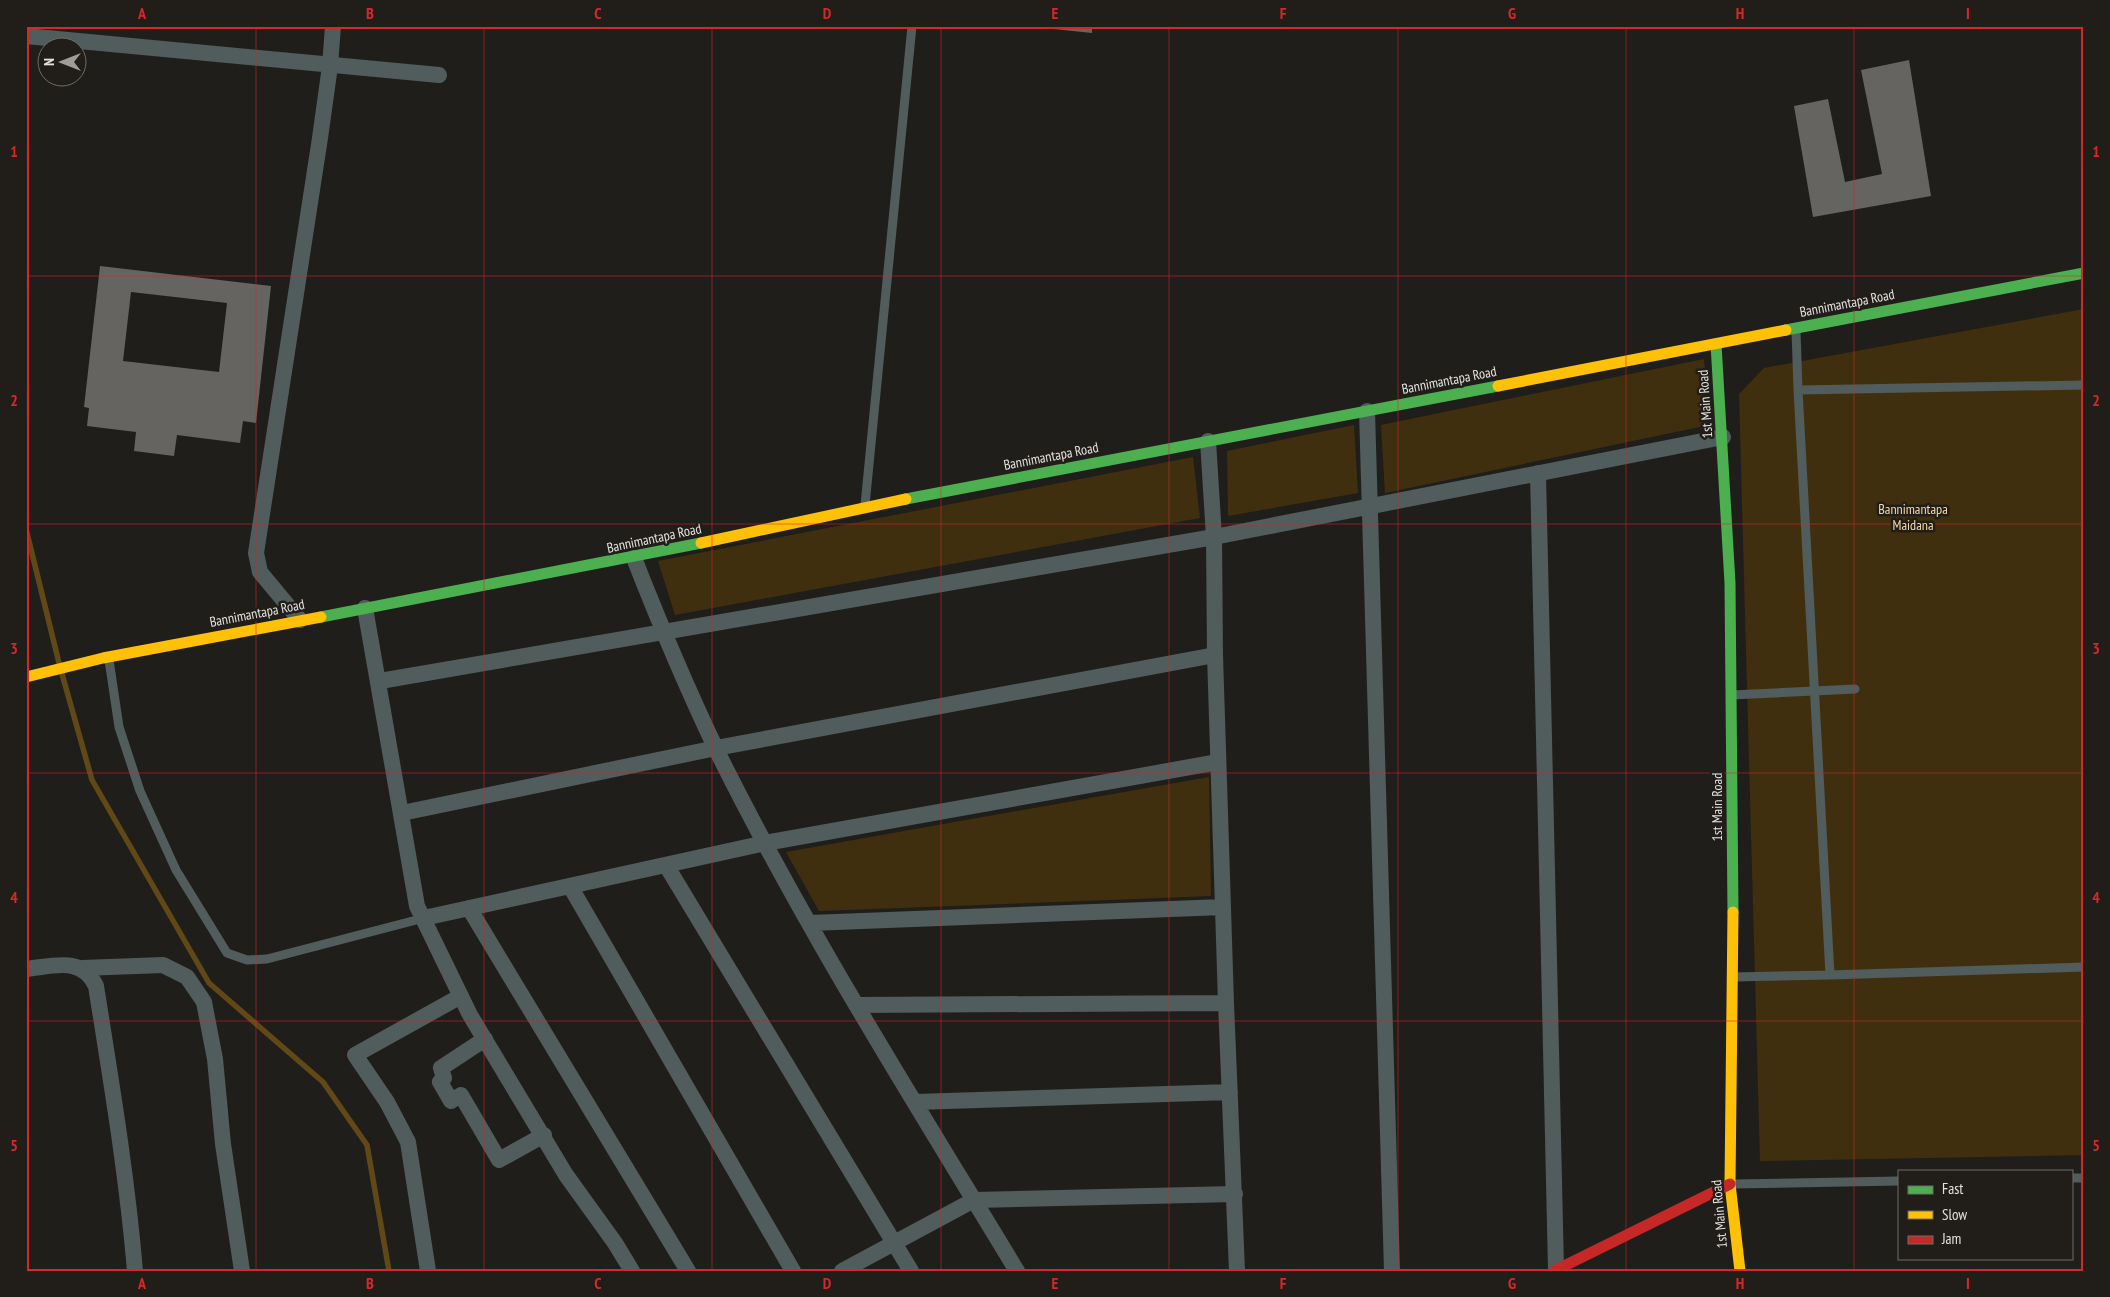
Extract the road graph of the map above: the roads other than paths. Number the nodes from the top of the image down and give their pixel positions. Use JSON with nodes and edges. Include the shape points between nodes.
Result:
{"nodes":[{"id":1,"x":333,"y":26,"type":"edge"},
{"id":2,"x":912,"y":26,"type":"edge"},
{"id":3,"x":26,"y":36,"type":"edge"},
{"id":4,"x":330,"y":66,"type":"junction"},
{"id":5,"x":439,"y":74,"type":"dead end"},
{"id":6,"x":2084,"y":273,"type":"edge"},
{"id":7,"x":1796,"y":328,"type":"junction"},
{"id":8,"x":1716,"y":344,"type":"junction"},
{"id":9,"x":2084,"y":385,"type":"edge"},
{"id":10,"x":1798,"y":390,"type":"junction"},
{"id":11,"x":1367,"y":411,"type":"junction"},
{"id":12,"x":1722,"y":437,"type":"junction"},
{"id":13,"x":1208,"y":441,"type":"junction"},
{"id":14,"x":1538,"y":473,"type":"junction"},
{"id":15,"x":1371,"y":506,"type":"junction"},
{"id":16,"x":865,"y":508,"type":"junction"},
{"id":17,"x":1214,"y":537,"type":"junction"},
{"id":18,"x":634,"y":558,"type":"junction"},
{"id":19,"x":365,"y":608,"type":"junction"},
{"id":20,"x":300,"y":620,"type":"junction"},
{"id":21,"x":663,"y":632,"type":"junction"},
{"id":22,"x":1215,"y":655,"type":"junction"},
{"id":23,"x":106,"y":658,"type":"junction"},
{"id":24,"x":26,"y":677,"type":"edge"},
{"id":25,"x":380,"y":682,"type":"junction"},
{"id":26,"x":1815,"y":689,"type":"junction"},
{"id":27,"x":1854,"y":689,"type":"dead end"},
{"id":28,"x":1731,"y":695,"type":"junction"},
{"id":29,"x":716,"y":748,"type":"junction"},
{"id":30,"x":1218,"y":762,"type":"junction"},
{"id":31,"x":402,"y":813,"type":"junction"},
{"id":32,"x":765,"y":843,"type":"junction"},
{"id":33,"x":666,"y":865,"type":"junction"},
{"id":34,"x":570,"y":886,"type":"junction"},
{"id":35,"x":1223,"y":907,"type":"junction"},
{"id":36,"x":469,"y":908,"type":"junction"},
{"id":37,"x":424,"y":918,"type":"junction"},
{"id":38,"x":810,"y":923,"type":"junction"},
{"id":39,"x":2084,"y":967,"type":"edge"},
{"id":40,"x":82,"y":968,"type":"junction"},
{"id":41,"x":26,"y":969,"type":"edge"},
{"id":42,"x":1830,"y":975,"type":"junction"},
{"id":43,"x":1733,"y":977,"type":"junction"},
{"id":44,"x":461,"y":996,"type":"junction"},
{"id":45,"x":1226,"y":1002,"type":"junction"},
{"id":46,"x":856,"y":1005,"type":"junction"},
{"id":47,"x":485,"y":1039,"type":"junction"},
{"id":48,"x":1230,"y":1092,"type":"junction"},
{"id":49,"x":915,"y":1102,"type":"junction"},
{"id":50,"x":544,"y":1135,"type":"junction"},
{"id":51,"x":1898,"y":1181,"type":"edge"},
{"id":52,"x":1730,"y":1184,"type":"junction"},
{"id":53,"x":1235,"y":1194,"type":"junction"},
{"id":54,"x":974,"y":1200,"type":"junction"},
{"id":55,"x":894,"y":1243,"type":"junction"},
{"id":56,"x":630,"y":1270,"type":"edge"},
{"id":57,"x":1555,"y":1270,"type":"edge"},
{"id":58,"x":135,"y":1271,"type":"edge"},
{"id":59,"x":242,"y":1271,"type":"edge"},
{"id":60,"x":428,"y":1271,"type":"edge"},
{"id":61,"x":688,"y":1271,"type":"edge"},
{"id":62,"x":794,"y":1271,"type":"edge"},
{"id":63,"x":842,"y":1271,"type":"edge"},
{"id":64,"x":911,"y":1271,"type":"edge"},
{"id":65,"x":1017,"y":1271,"type":"edge"},
{"id":66,"x":1237,"y":1271,"type":"edge"},
{"id":67,"x":1392,"y":1271,"type":"edge"},
{"id":68,"x":1740,"y":1271,"type":"edge"}],
"edges":[{"from":1,"to":4,"type":"street"},
{"from":2,"to":16,"type":"lane"},
{"from":3,"to":4,"type":"street"},
{"from":4,"to":5,"type":"street"},
{"from":4,"to":20,"type":"street","via":[[256,553],[260,572]]},
{"from":6,"to":7,"type":"main road","name":"Bannimantapa Road"},
{"from":7,"to":8,"type":"main road","name":"Bannimantapa Road"},
{"from":7,"to":10,"type":"lane"},
{"from":8,"to":11,"type":"main road","name":"Bannimantapa Road"},
{"from":8,"to":12,"type":"main road","name":"1st Main Road"},
{"from":9,"to":10,"type":"lane"},
{"from":10,"to":26,"type":"lane"},
{"from":11,"to":13,"type":"main road","name":"Bannimantapa Road"},
{"from":11,"to":15,"type":"street"},
{"from":12,"to":14,"type":"street"},
{"from":12,"to":28,"type":"main road","name":"1st Main Road","via":[[1730,583]]},
{"from":13,"to":16,"type":"main road","name":"Bannimantapa Road"},
{"from":13,"to":17,"type":"street"},
{"from":14,"to":15,"type":"street"},
{"from":14,"to":57,"type":"street"},
{"from":15,"to":17,"type":"street"},
{"from":15,"to":67,"type":"street"},
{"from":16,"to":18,"type":"main road","name":"Bannimantapa Road"},
{"from":17,"to":21,"type":"street"},
{"from":17,"to":22,"type":"street"},
{"from":18,"to":19,"type":"main road","name":"Bannimantapa Road"},
{"from":18,"to":21,"type":"street"},
{"from":19,"to":20,"type":"main road","name":"Bannimantapa Road"},
{"from":19,"to":25,"type":"street"},
{"from":20,"to":23,"type":"main road","name":"Bannimantapa Road"},
{"from":21,"to":25,"type":"street"},
{"from":21,"to":29,"type":"street"},
{"from":22,"to":29,"type":"street"},
{"from":22,"to":30,"type":"street"},
{"from":23,"to":24,"type":"main road","name":"Bannimantapa Road"},
{"from":23,"to":37,"type":"lane","via":[[119,727],[140,791],[176,870],[227,953],[248,960],[267,959]]},
{"from":25,"to":31,"type":"street"},
{"from":26,"to":27,"type":"lane"},
{"from":26,"to":28,"type":"lane"},
{"from":26,"to":42,"type":"lane"},
{"from":28,"to":43,"type":"main road","name":"1st Main Road"},
{"from":29,"to":31,"type":"street"},
{"from":29,"to":32,"type":"street"},
{"from":30,"to":32,"type":"street"},
{"from":30,"to":35,"type":"street"},
{"from":31,"to":37,"type":"street","via":[[417,906]]},
{"from":32,"to":33,"type":"street"},
{"from":32,"to":38,"type":"street"},
{"from":33,"to":34,"type":"street"},
{"from":33,"to":55,"type":"street"},
{"from":34,"to":36,"type":"street"},
{"from":34,"to":62,"type":"street"},
{"from":35,"to":38,"type":"street"},
{"from":35,"to":45,"type":"street"},
{"from":36,"to":37,"type":"street"},
{"from":36,"to":61,"type":"street"},
{"from":37,"to":44,"type":"street"},
{"from":38,"to":46,"type":"street"},
{"from":39,"to":42,"type":"lane"},
{"from":40,"to":41,"type":"street","via":[[72,965]]},
{"from":40,"to":58,"type":"street","via":[[96,986],[116,1112]]},
{"from":40,"to":59,"type":"street","via":[[163,966],[187,977],[204,1002],[215,1059],[223,1144]]},
{"from":42,"to":43,"type":"lane"},
{"from":43,"to":52,"type":"main road","name":"1st Main Road"},
{"from":44,"to":47,"type":"street"},
{"from":44,"to":60,"type":"street","via":[[355,1056],[387,1102],[408,1142]]},
{"from":45,"to":46,"type":"street"},
{"from":45,"to":48,"type":"street"},
{"from":46,"to":49,"type":"street"},
{"from":47,"to":50,"type":"street"},
{"from":47,"to":50,"type":"street","via":[[441,1068],[444,1078],[440,1082],[451,1101],[461,1095],[499,1160]]},
{"from":48,"to":49,"type":"street"},
{"from":48,"to":53,"type":"street"},
{"from":49,"to":54,"type":"street"},
{"from":50,"to":56,"type":"street","via":[[566,1175],[615,1243]]},
{"from":51,"to":52,"type":"lane"},
{"from":52,"to":57,"type":"main road"},
{"from":52,"to":68,"type":"main road","name":"1st Main Road"},
{"from":53,"to":54,"type":"street"},
{"from":53,"to":66,"type":"street"},
{"from":54,"to":55,"type":"street"},
{"from":54,"to":65,"type":"street"},
{"from":55,"to":63,"type":"street"},
{"from":55,"to":64,"type":"street"}]}
